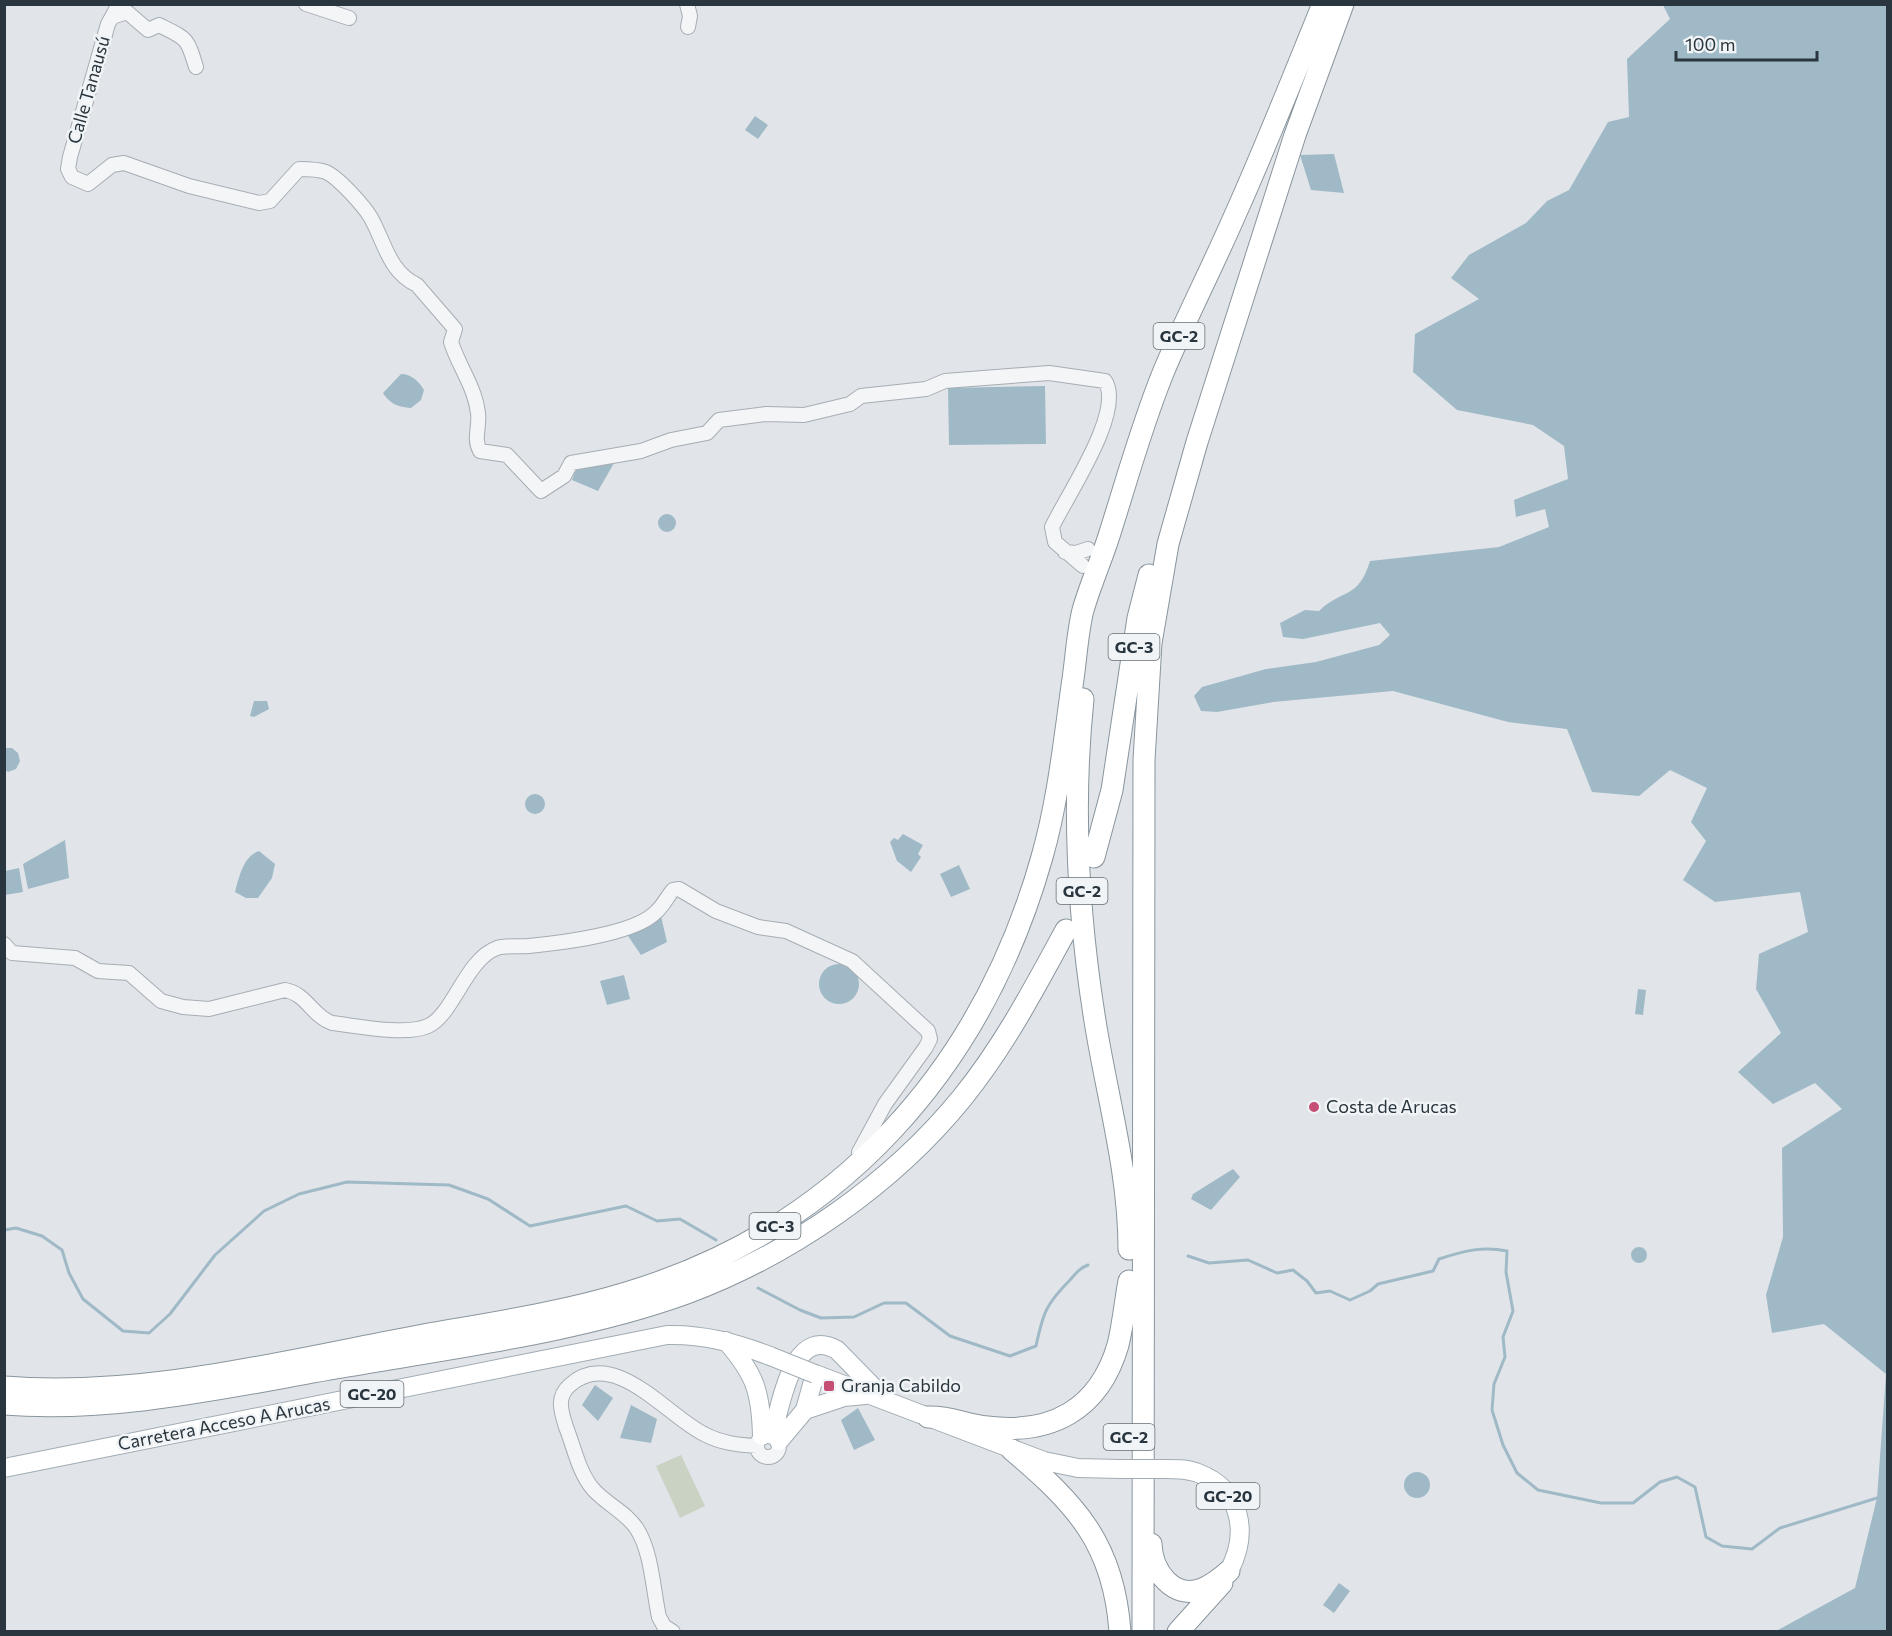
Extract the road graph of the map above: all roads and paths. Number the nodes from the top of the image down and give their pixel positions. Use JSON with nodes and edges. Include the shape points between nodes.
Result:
{"nodes":[{"id":1,"x":119,"y":4,"type":"edge"},
{"id":2,"x":306,"y":4,"type":"edge"},
{"id":3,"x":687,"y":4,"type":"edge"},
{"id":4,"x":1323,"y":4,"type":"edge"},
{"id":5,"x":1343,"y":4,"type":"edge"},
{"id":6,"x":1351,"y":4,"type":"edge"},
{"id":7,"x":112,"y":17,"type":"junction"},
{"id":8,"x":348,"y":18,"type":"dead end"},
{"id":9,"x":688,"y":27,"type":"dead end"},
{"id":10,"x":1332,"y":34,"type":"junction"},
{"id":11,"x":196,"y":68,"type":"dead end"},
{"id":12,"x":1197,"y":442,"type":"junction"},
{"id":13,"x":1108,"y":539,"type":"junction"},
{"id":14,"x":1088,"y":549,"type":"dead end"},
{"id":15,"x":1065,"y":552,"type":"junction"},
{"id":16,"x":1083,"y":566,"type":"dead end"},
{"id":17,"x":1094,"y":857,"type":"dead end"},
{"id":18,"x":1066,"y":930,"type":"dead end"},
{"id":19,"x":4,"y":944,"type":"edge"},
{"id":20,"x":889,"y":1112,"type":"joint"},
{"id":21,"x":690,"y":1270,"type":"junction"},
{"id":22,"x":1136,"y":1286,"type":"junction"},
{"id":23,"x":726,"y":1341,"type":"junction"},
{"id":24,"x":815,"y":1374,"type":"junction"},
{"id":25,"x":4,"y":1387,"type":"edge"},
{"id":26,"x":867,"y":1394,"type":"junction"},
{"id":27,"x":886,"y":1401,"type":"junction"},
{"id":28,"x":4,"y":1404,"type":"edge"},
{"id":29,"x":805,"y":1410,"type":"junction"},
{"id":30,"x":928,"y":1417,"type":"junction"},
{"id":31,"x":768,"y":1439,"type":"junction"},
{"id":32,"x":1012,"y":1450,"type":"junction"},
{"id":33,"x":4,"y":1468,"type":"edge"},
{"id":34,"x":1229,"y":1571,"type":"junction"},
{"id":35,"x":673,"y":1632,"type":"edge"},
{"id":36,"x":1120,"y":1632,"type":"edge"},
{"id":37,"x":1130,"y":1632,"type":"edge"},
{"id":38,"x":1143,"y":1632,"type":"edge"},
{"id":39,"x":1178,"y":1632,"type":"edge"}],
"edges":[{"from":1,"to":7,"type":"street","name":"Calle Tanausú"},
{"from":2,"to":8,"type":"street"},
{"from":3,"to":9,"type":"street"},
{"from":4,"to":13,"type":"highway","number":"GC-2","via":[[1268,141],[1162,375]]},
{"from":5,"to":10,"type":"highway","number":"GC-2"},
{"from":6,"to":10,"type":"street"},
{"from":7,"to":11,"type":"street","via":[[127,12],[148,30],[159,25],[181,36],[188,42]]},
{"from":7,"to":15,"type":"street","name":"Calle Tanausú","via":[[70,157],[68,169],[72,177],[88,184],[112,165],[124,163],[189,186],[259,203],[270,201],[299,169],[328,173],[371,219],[393,265],[417,285],[454,329],[451,342],[470,384],[478,414],[476,443],[480,451],[507,455],[541,491],[564,477],[572,463],[641,452],[707,433],[719,420],[766,414],[804,415],[850,404],[861,396],[926,389],[945,381],[1048,373],[1105,381],[1109,388],[1100,436],[1052,527],[1055,542]]},
{"from":10,"to":12,"type":"highway","number":"GC-2","via":[[1294,135]]},
{"from":12,"to":17,"type":"highway","number":"GC-3","via":[[1160,533],[1138,618],[1112,790]]},
{"from":12,"to":22,"type":"highway","number":"GC-2","via":[[1158,593],[1147,689]]},
{"from":13,"to":21,"type":"highway","number":"GC-3","via":[[1082,614],[1061,766],[1042,855],[1010,952],[980,1014],[942,1072],[908,1113],[850,1170],[766,1232]]},
{"from":13,"to":22,"type":"highway","number":"GC-2","via":[[1091,624],[1077,801],[1084,930],[1095,1021],[1122,1156]]},
{"from":14,"to":15,"type":"street"},
{"from":15,"to":16,"type":"street"},
{"from":18,"to":28,"type":"highway","number":"GC-3","via":[[1008,1036],[961,1099],[912,1151],[823,1222],[728,1275],[686,1293],[599,1318],[423,1352],[155,1398],[92,1405]]},
{"from":19,"to":20,"type":"street","via":[[12,953],[75,958],[98,971],[129,973],[161,1001],[183,1007],[209,1009],[285,990],[297,992],[322,1019],[333,1023],[407,1030],[428,1026],[439,1018],[458,988],[485,956],[498,948],[582,940],[628,927],[655,914],[673,890],[679,889],[716,911],[758,927],[786,931],[852,961],[928,1030],[930,1039]]},
{"from":20,"to":21,"type":"highway","via":[[860,1152],[800,1200]]},
{"from":21,"to":25,"type":"highway","number":"GC-3","via":[[626,1293],[563,1308],[295,1359],[154,1383],[92,1389]]},
{"from":22,"to":30,"type":"highway","via":[[1107,1373],[1092,1396],[1071,1414],[1053,1423],[1010,1428]]},
{"from":22,"to":34,"type":"highway","via":[[1149,1329],[1151,1552],[1155,1565],[1168,1584],[1188,1591],[1214,1584]]},
{"from":22,"to":37,"type":"highway","number":"GC-2"},
{"from":22,"to":38,"type":"highway","number":"GC-2"},
{"from":23,"to":24,"type":"main road","number":"GC-20","bridge":true},
{"from":23,"to":31,"type":"main road","via":[[755,1380]]},
{"from":23,"to":33,"type":"main road","name":"Carretera Acceso A Arucas","number":"GC-20","via":[[684,1335],[639,1340]]},
{"from":24,"to":26,"type":"main road","number":"GC-20"},
{"from":24,"to":29,"type":"main road"},
{"from":26,"to":27,"type":"main road","number":"GC-20"},
{"from":26,"to":29,"type":"main road"},
{"from":27,"to":30,"type":"main road","number":"GC-20"},
{"from":27,"to":31,"type":"main road","via":[[837,1350],[814,1345],[798,1355]]},
{"from":29,"to":31,"type":"main road"},
{"from":30,"to":32,"type":"main road","number":"GC-20"},
{"from":31,"to":35,"type":"street","via":[[737,1445],[704,1434],[617,1375],[582,1378],[563,1394],[560,1408],[585,1479],[637,1529],[659,1617]]},
{"from":32,"to":34,"type":"main road","number":"GC-20","bridge":true,"via":[[1078,1468],[1156,1469],[1197,1473],[1212,1480],[1234,1504],[1241,1535],[1238,1554]]},
{"from":32,"to":36,"type":"highway","via":[[1064,1495],[1097,1542],[1112,1577]]},
{"from":34,"to":39,"type":"highway","via":[[1216,1592]]}]}
